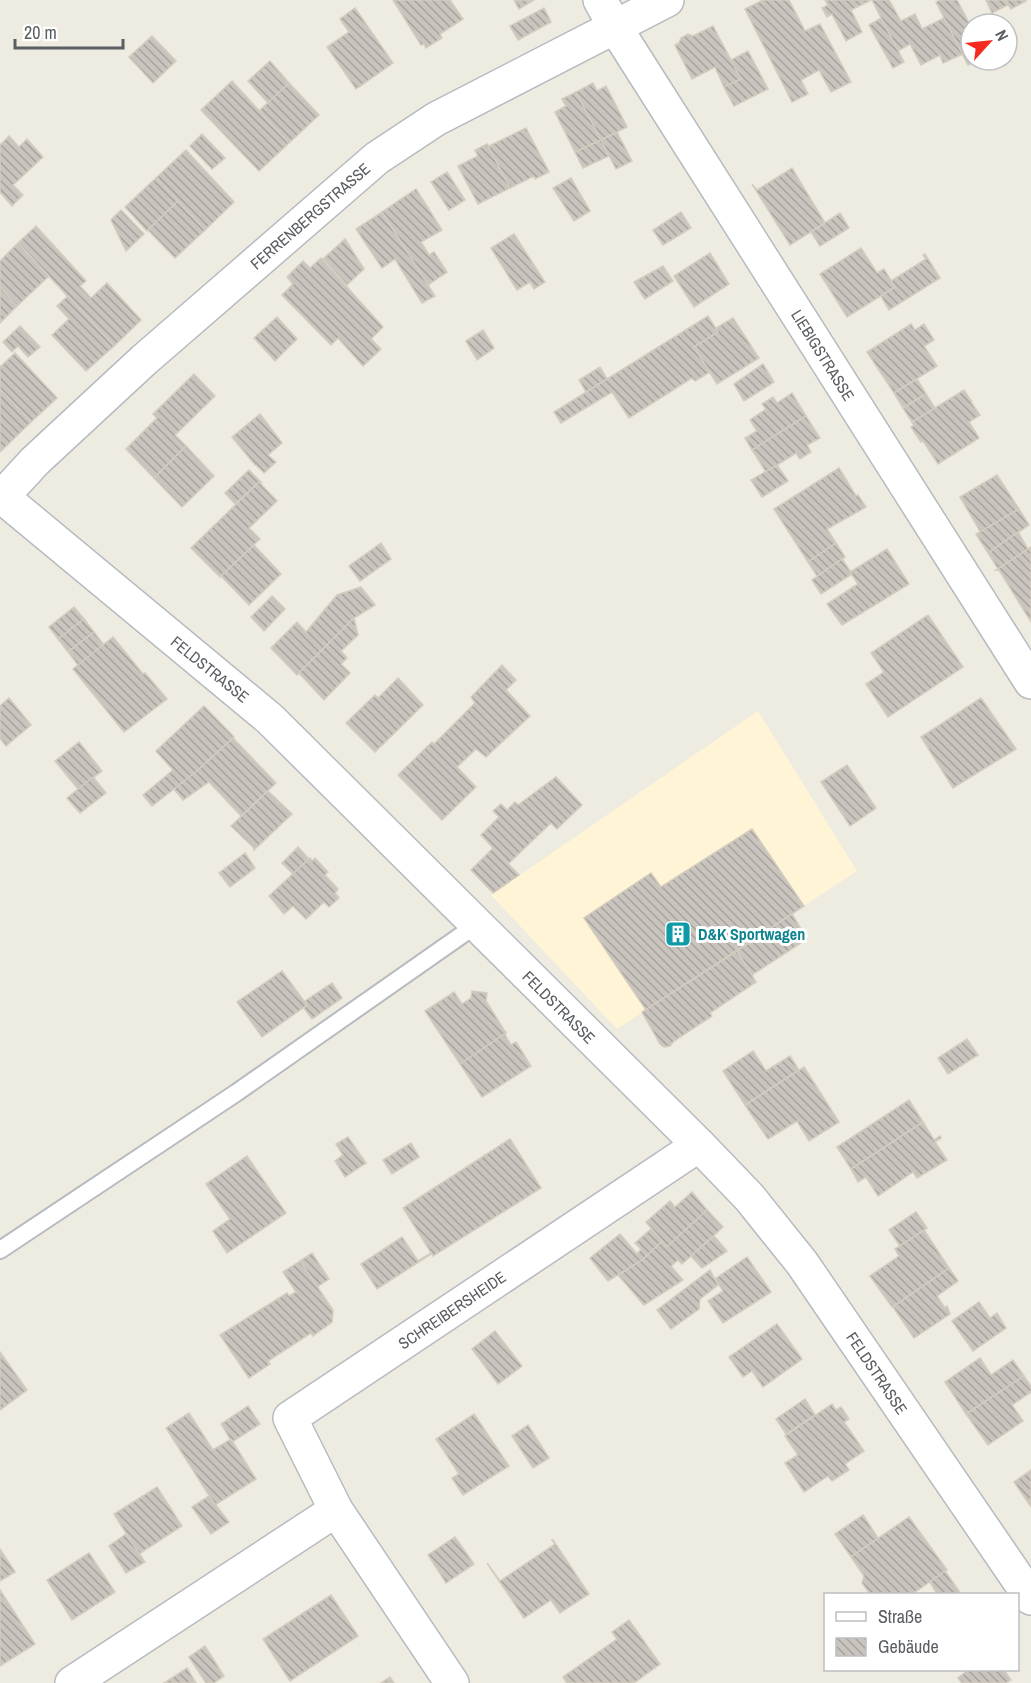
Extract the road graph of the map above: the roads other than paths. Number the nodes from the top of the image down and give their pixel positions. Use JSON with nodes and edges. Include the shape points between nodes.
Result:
{"nodes":[{"id":1,"x":667,"y":0,"type":"edge"},
{"id":2,"x":608,"y":14,"type":"edge"},
{"id":3,"x":1,"y":497,"type":"edge"},
{"id":4,"x":1031,"y":682,"type":"edge"},
{"id":5,"x":476,"y":925,"type":"junction"},
{"id":6,"x":699,"y":1145,"type":"junction"},
{"id":7,"x":0,"y":1250,"type":"edge"},
{"id":8,"x":336,"y":1510,"type":"junction"},
{"id":9,"x":1027,"y":1585,"type":"edge"},
{"id":10,"x":72,"y":1683,"type":"edge"},
{"id":11,"x":452,"y":1683,"type":"edge"}],
"edges":[{"from":1,"to":2,"type":"street","name":"FERRENBERGSTRASSE"},
{"from":2,"to":3,"type":"street","name":"FERRENBERGSTRASSE","via":[[376,158],[144,360],[34,461]]},
{"from":2,"to":4,"type":"street","name":"LIEBIGSTRASSE"},
{"from":3,"to":5,"type":"street","name":"FELDSTRASSE","via":[[270,718]]},
{"from":5,"to":6,"type":"street","name":"FELDSTRASSE"},
{"from":5,"to":7,"type":"lane","via":[[236,1093]]},
{"from":6,"to":8,"type":"street","name":"SCHREIBERSHEIDE","via":[[290,1418]]},
{"from":6,"to":9,"type":"street","name":"FELDSTRASSE","via":[[749,1197],[802,1263]]},
{"from":8,"to":10,"type":"street"},
{"from":8,"to":11,"type":"street","name":"SCHREIBERSHEIDE"}]}
